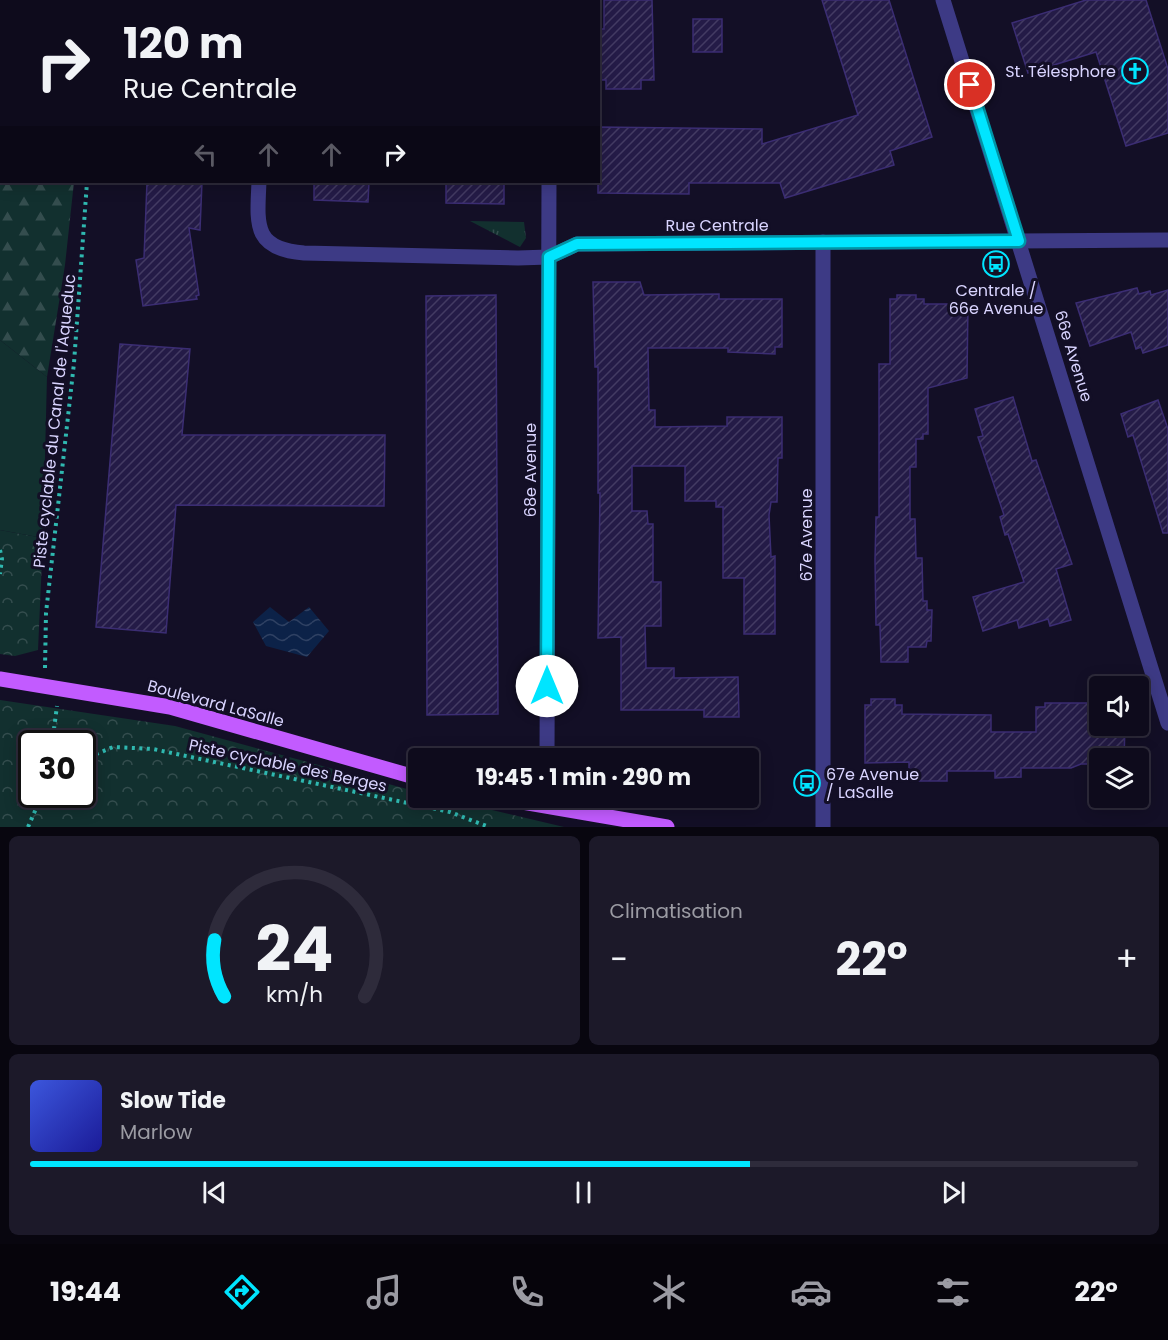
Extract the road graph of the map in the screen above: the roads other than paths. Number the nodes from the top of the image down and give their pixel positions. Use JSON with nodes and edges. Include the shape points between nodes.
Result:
{"nodes":[{"id":1,"x":943,"y":0,"type":"edge"},
{"id":2,"x":259,"y":183,"type":"edge"},
{"id":3,"x":549,"y":183,"type":"edge"},
{"id":4,"x":1168,"y":240,"type":"edge"},
{"id":5,"x":1019,"y":241,"type":"junction"},
{"id":6,"x":823,"y":242,"type":"junction"},
{"id":7,"x":549,"y":257,"type":"junction"},
{"id":8,"x":0,"y":679,"type":"edge"},
{"id":9,"x":1168,"y":723,"type":"edge"},
{"id":10,"x":547,"y":748,"type":"edge"},
{"id":11,"x":408,"y":775,"type":"edge"},
{"id":12,"x":574,"y":808,"type":"edge"},
{"id":13,"x":667,"y":827,"type":"edge"},
{"id":14,"x":823,"y":827,"type":"edge"}],
"edges":[{"from":1,"to":5,"type":"street","name":"66e Avenue"},
{"from":2,"to":7,"type":"street","name":"Rue Centrale","via":[[260,229],[271,245],[283,251]]},
{"from":3,"to":7,"type":"street","name":"68e Avenue"},
{"from":4,"to":5,"type":"street","name":"Rue Centrale"},
{"from":5,"to":6,"type":"street","name":"Rue Centrale"},
{"from":5,"to":9,"type":"street","name":"66e Avenue"},
{"from":6,"to":7,"type":"street","name":"Rue Centrale","via":[[577,244]]},
{"from":6,"to":14,"type":"street","name":"67e Avenue"},
{"from":7,"to":10,"type":"street","name":"68e Avenue"},
{"from":8,"to":11,"type":"main road","name":"Boulevard LaSalle","via":[[170,707]]},
{"from":12,"to":13,"type":"main road"}]}
